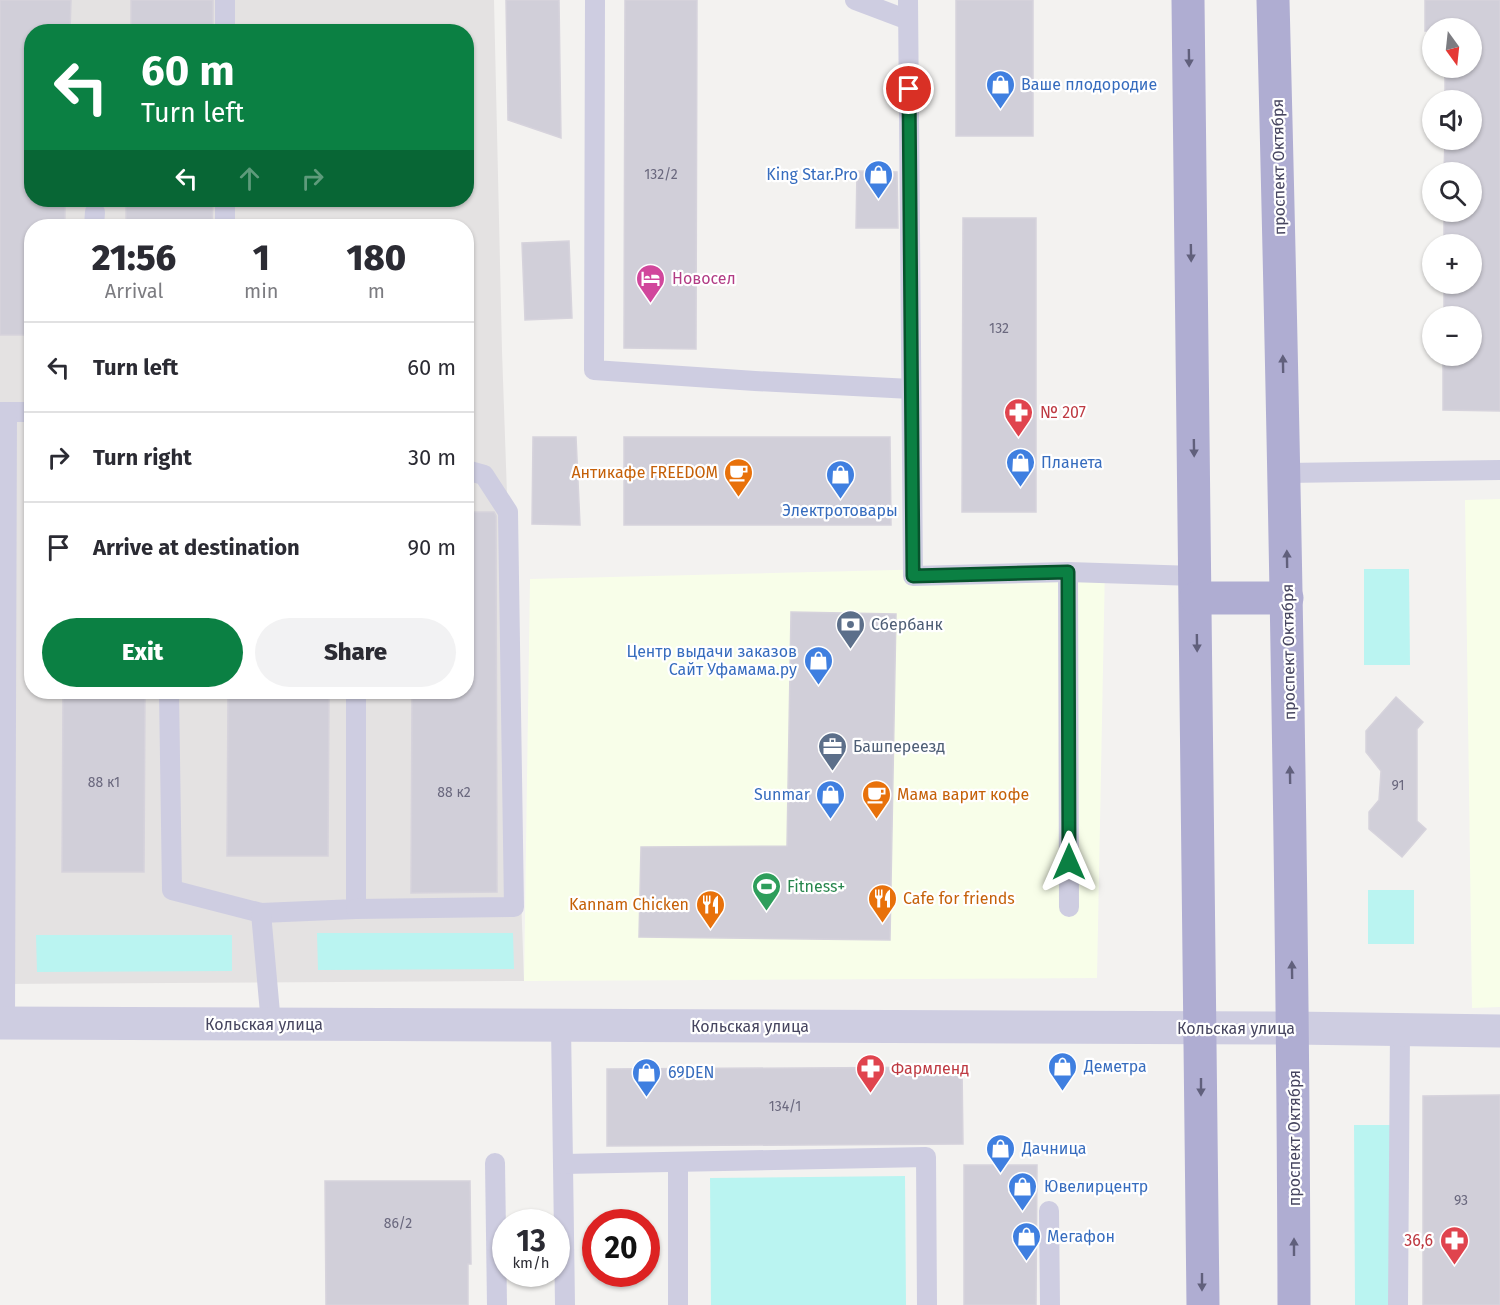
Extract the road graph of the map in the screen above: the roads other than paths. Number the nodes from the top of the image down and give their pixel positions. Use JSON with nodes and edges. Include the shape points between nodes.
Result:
{"nodes":[{"id":1,"x":225,"y":0,"type":"edge"},
{"id":2,"x":595,"y":0,"type":"edge"},
{"id":3,"x":855,"y":0,"type":"edge"},
{"id":4,"x":908,"y":0,"type":"edge"},
{"id":5,"x":1188,"y":0,"type":"edge"},
{"id":6,"x":1274,"y":0,"type":"edge"},
{"id":7,"x":908,"y":20,"type":"junction"},
{"id":8,"x":225,"y":24,"type":"edge"},
{"id":9,"x":911,"y":389,"type":"junction"},
{"id":10,"x":4,"y":412,"type":"edge"},
{"id":11,"x":24,"y":412,"type":"edge"},
{"id":12,"x":1500,"y":470,"type":"edge"},
{"id":13,"x":474,"y":473,"type":"edge"},
{"id":14,"x":1286,"y":474,"type":"junction"},
{"id":15,"x":1068,"y":572,"type":"junction"},
{"id":16,"x":1196,"y":587,"type":"junction"},
{"id":17,"x":1287,"y":598,"type":"junction"},
{"id":18,"x":169,"y":699,"type":"edge"},
{"id":19,"x":356,"y":699,"type":"edge"},
{"id":20,"x":1069,"y":907,"type":"dead end"},
{"id":21,"x":356,"y":909,"type":"junction"},
{"id":22,"x":261,"y":913,"type":"junction"},
{"id":23,"x":3,"y":1023,"type":"edge"},
{"id":24,"x":271,"y":1024,"type":"junction"},
{"id":25,"x":561,"y":1025,"type":"junction"},
{"id":26,"x":1201,"y":1028,"type":"junction"},
{"id":27,"x":1293,"y":1028,"type":"junction"},
{"id":28,"x":1400,"y":1030,"type":"junction"},
{"id":29,"x":1500,"y":1032,"type":"edge"},
{"id":30,"x":678,"y":1162,"type":"junction"},
{"id":31,"x":495,"y":1163,"type":"dead end"},
{"id":32,"x":563,"y":1164,"type":"junction"},
{"id":33,"x":1049,"y":1211,"type":"dead end"},
{"id":34,"x":497,"y":1305,"type":"edge"},
{"id":35,"x":566,"y":1305,"type":"edge"},
{"id":36,"x":678,"y":1305,"type":"edge"},
{"id":37,"x":927,"y":1305,"type":"edge"},
{"id":38,"x":1050,"y":1305,"type":"edge"},
{"id":39,"x":1203,"y":1305,"type":"edge"},
{"id":40,"x":1294,"y":1305,"type":"edge"},
{"id":41,"x":1398,"y":1305,"type":"edge"}],
"edges":[{"from":1,"to":8,"type":"lane"},
{"from":2,"to":9,"type":"lane","via":[[594,370]]},
{"from":3,"to":7,"type":"lane"},
{"from":4,"to":7,"type":"lane"},
{"from":5,"to":16,"type":"main road","one_way":true},
{"from":14,"to":6,"type":"main road","name":"проспект Октября","one_way":true},
{"from":7,"to":9,"type":"lane"},
{"from":9,"to":15,"type":"lane","via":[[913,576]]},
{"from":10,"to":11,"type":"lane"},
{"from":10,"to":23,"type":"lane"},
{"from":12,"to":14,"type":"lane"},
{"from":13,"to":21,"type":"lane","via":[[484,476],[508,512],[514,907]]},
{"from":17,"to":14,"type":"main road","name":"проспект Октября","one_way":true},
{"from":15,"to":16,"type":"lane"},
{"from":15,"to":20,"type":"lane"},
{"from":16,"to":17,"type":"main road"},
{"from":16,"to":26,"type":"main road","one_way":true},
{"from":27,"to":17,"type":"main road","name":"проспект Октября","one_way":true},
{"from":18,"to":22,"type":"lane","via":[[172,890]]},
{"from":19,"to":21,"type":"lane"},
{"from":21,"to":22,"type":"lane"},
{"from":22,"to":24,"type":"lane"},
{"from":23,"to":24,"type":"street","name":"Кольская улица"},
{"from":24,"to":25,"type":"street","name":"Кольская улица"},
{"from":25,"to":26,"type":"street","name":"Кольская улица"},
{"from":25,"to":32,"type":"lane"},
{"from":26,"to":27,"type":"street","name":"Кольская улица"},
{"from":26,"to":39,"type":"main road","one_way":true},
{"from":27,"to":28,"type":"street","name":"Кольская улица"},
{"from":40,"to":27,"type":"main road","name":"проспект Октября","one_way":true},
{"from":28,"to":29,"type":"street","name":"Кольская улица"},
{"from":28,"to":41,"type":"lane"},
{"from":30,"to":32,"type":"lane"},
{"from":30,"to":36,"type":"lane"},
{"from":30,"to":37,"type":"lane","via":[[926,1157]]},
{"from":31,"to":34,"type":"lane"},
{"from":32,"to":35,"type":"lane"},
{"from":33,"to":38,"type":"lane"}]}
